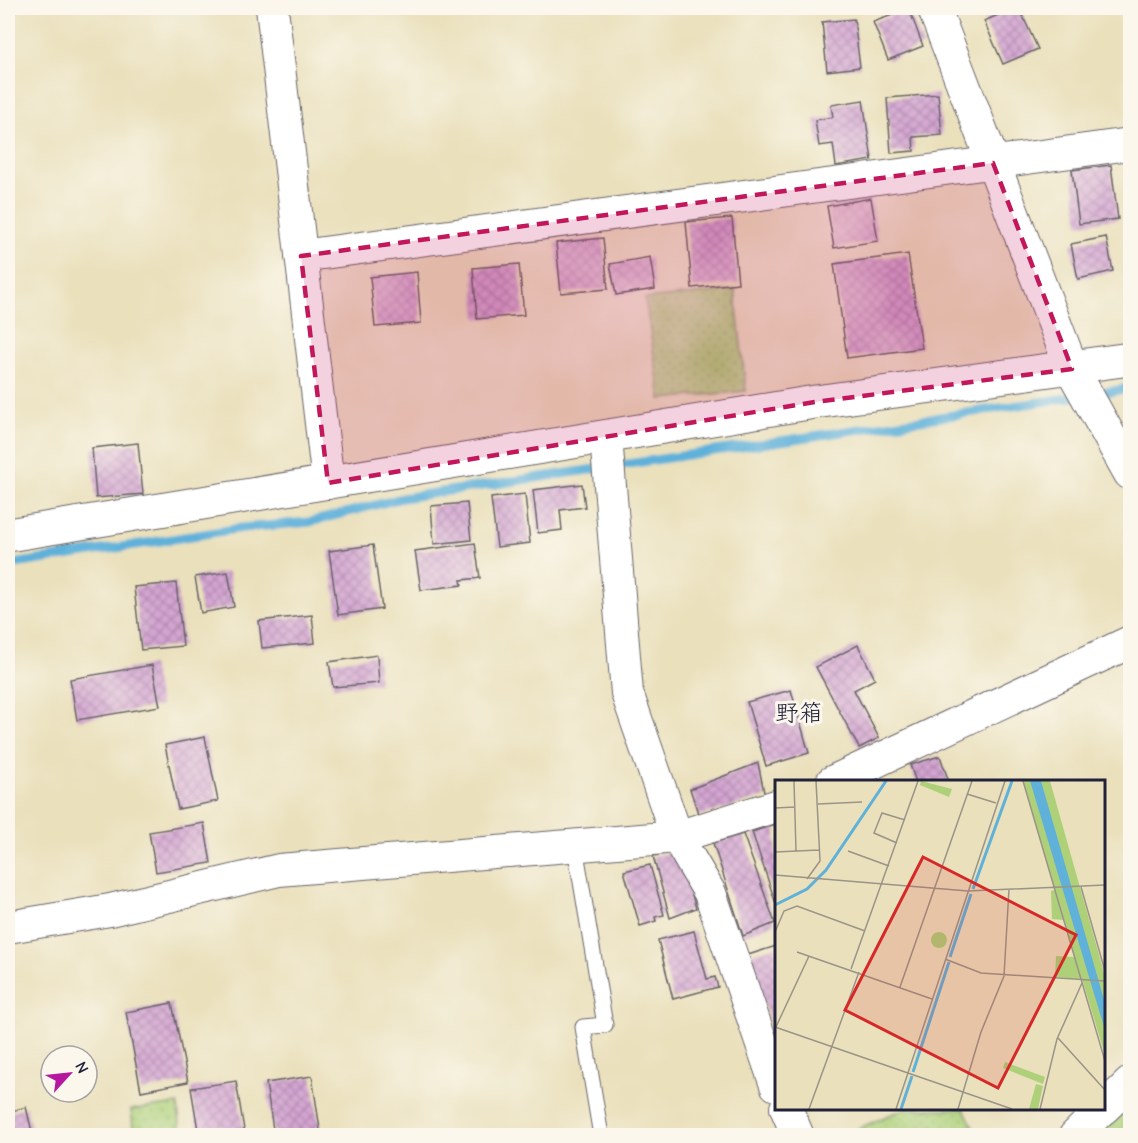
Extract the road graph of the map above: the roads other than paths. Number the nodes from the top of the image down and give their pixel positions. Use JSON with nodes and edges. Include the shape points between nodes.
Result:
{"nodes":[{"id":1,"x":272,"y":8,"type":"edge"},
{"id":2,"x":934,"y":8,"type":"edge"},
{"id":3,"x":1131,"y":144,"type":"edge"},
{"id":4,"x":993,"y":163,"type":"junction"},
{"id":5,"x":301,"y":256,"type":"junction"},
{"id":6,"x":1131,"y":359,"type":"edge"},
{"id":7,"x":1072,"y":369,"type":"junction"},
{"id":8,"x":606,"y":437,"type":"junction"},
{"id":9,"x":1131,"y":473,"type":"edge"},
{"id":10,"x":328,"y":483,"type":"junction"},
{"id":11,"x":8,"y":535,"type":"edge"},
{"id":12,"x":1131,"y":642,"type":"edge"},
{"id":13,"x":836,"y":780,"type":"edge"},
{"id":14,"x":775,"y":807,"type":"edge"},
{"id":15,"x":677,"y":837,"type":"junction"},
{"id":16,"x":575,"y":846,"type":"junction"},
{"id":17,"x":8,"y":927,"type":"edge"},
{"id":18,"x":775,"y":1079,"type":"edge"},
{"id":19,"x":1131,"y":1083,"type":"edge"},
{"id":20,"x":1105,"y":1106,"type":"edge"},
{"id":21,"x":787,"y":1110,"type":"edge"},
{"id":22,"x":1101,"y":1110,"type":"edge"},
{"id":23,"x":601,"y":1136,"type":"edge"},
{"id":24,"x":798,"y":1136,"type":"edge"},
{"id":25,"x":1075,"y":1136,"type":"edge"}],
"edges":[{"from":1,"to":5,"type":"street"},
{"from":2,"to":4,"type":"street"},
{"from":3,"to":4,"type":"street"},
{"from":4,"to":5,"type":"street"},
{"from":4,"to":7,"type":"street"},
{"from":5,"to":10,"type":"street"},
{"from":6,"to":7,"type":"street"},
{"from":7,"to":8,"type":"street","via":[[815,402]]},
{"from":7,"to":9,"type":"street"},
{"from":8,"to":10,"type":"street"},
{"from":8,"to":15,"type":"street","via":[[627,693]]},
{"from":10,"to":11,"type":"street"},
{"from":12,"to":13,"type":"street"},
{"from":14,"to":15,"type":"street"},
{"from":15,"to":16,"type":"street"},
{"from":15,"to":18,"type":"street","via":[[710,893]]},
{"from":16,"to":17,"type":"street","via":[[279,870],[110,910]]},
{"from":16,"to":23,"type":"lane","via":[[605,1025],[583,1027]]},
{"from":19,"to":20,"type":"street"},
{"from":21,"to":24,"type":"street"},
{"from":22,"to":25,"type":"street"}]}
